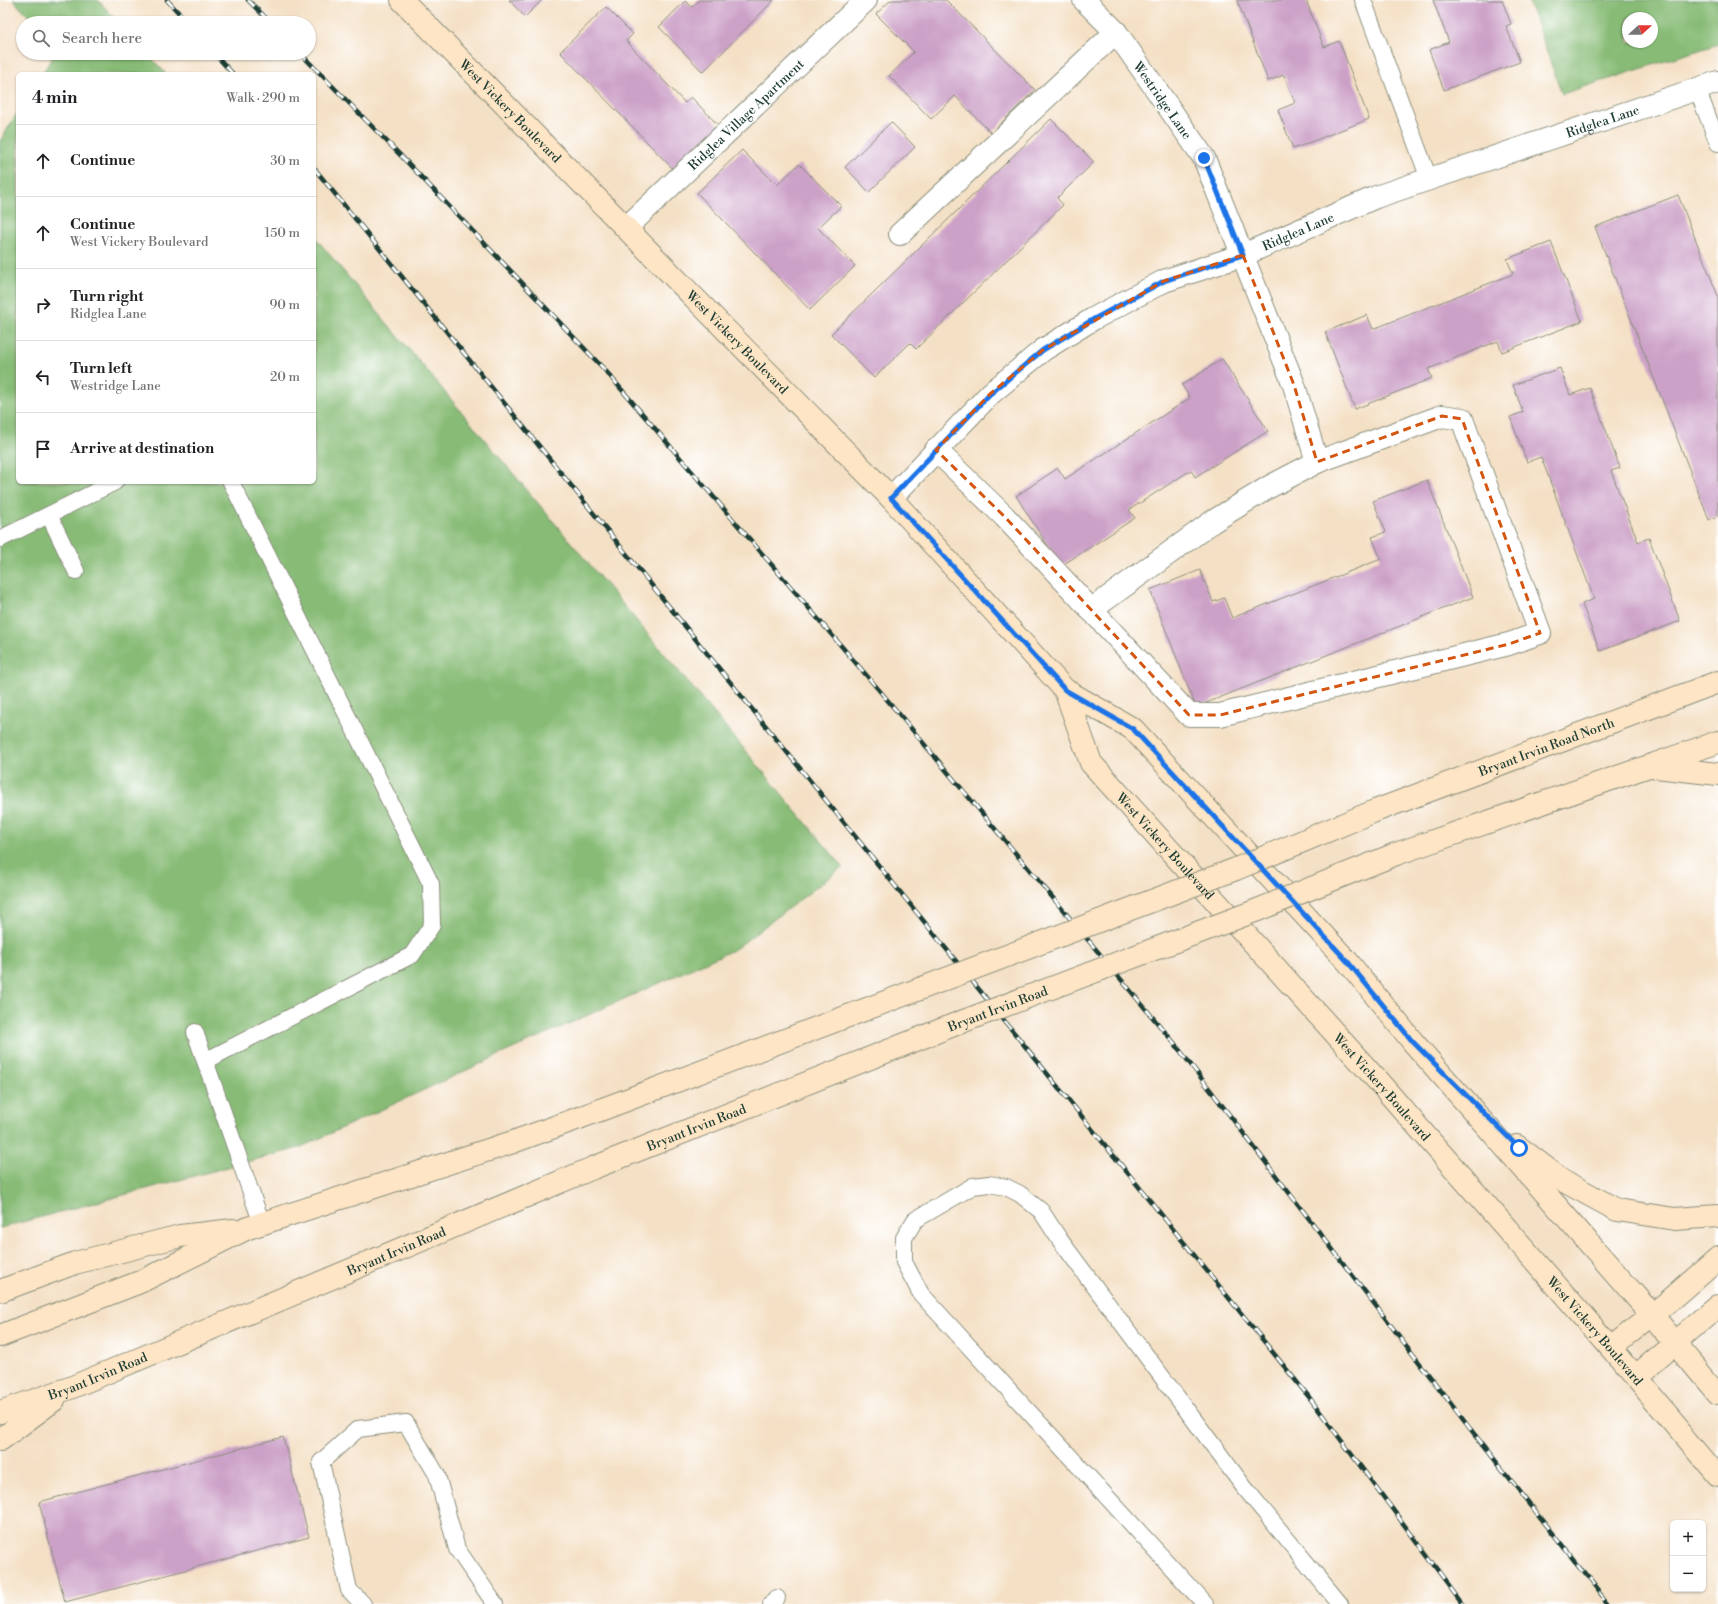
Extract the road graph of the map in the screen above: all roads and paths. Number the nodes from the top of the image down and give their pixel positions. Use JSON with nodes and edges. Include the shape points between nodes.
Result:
{"nodes":[{"id":1,"x":402,"y":0,"type":"edge"},
{"id":2,"x":866,"y":0,"type":"edge"},
{"id":3,"x":1084,"y":0,"type":"edge"},
{"id":4,"x":1363,"y":0,"type":"edge"},
{"id":5,"x":1116,"y":32,"type":"junction"},
{"id":6,"x":1718,"y":82,"type":"edge"},
{"id":7,"x":1697,"y":89,"type":"junction"},
{"id":8,"x":1718,"y":143,"type":"edge"},
{"id":9,"x":1430,"y":179,"type":"junction"},
{"id":10,"x":626,"y":228,"type":"junction"},
{"id":11,"x":900,"y":234,"type":"dead end"},
{"id":12,"x":1243,"y":255,"type":"junction"},
{"id":13,"x":936,"y":450,"type":"junction"},
{"id":14,"x":1317,"y":462,"type":"junction"},
{"id":15,"x":111,"y":484,"type":"edge"},
{"id":16,"x":232,"y":484,"type":"edge"},
{"id":17,"x":891,"y":498,"type":"junction"},
{"id":18,"x":49,"y":515,"type":"junction"},
{"id":19,"x":0,"y":539,"type":"edge"},
{"id":20,"x":76,"y":571,"type":"dead end"},
{"id":21,"x":1091,"y":610,"type":"junction"},
{"id":22,"x":1718,"y":682,"type":"edge"},
{"id":23,"x":1065,"y":690,"type":"junction"},
{"id":24,"x":1718,"y":742,"type":"edge"},
{"id":25,"x":1649,"y":767,"type":"junction"},
{"id":26,"x":1718,"y":774,"type":"edge"},
{"id":27,"x":195,"y":1032,"type":"dead end"},
{"id":28,"x":1413,"y":1042,"type":"junction"},
{"id":29,"x":205,"y":1062,"type":"junction"},
{"id":30,"x":1718,"y":1216,"type":"edge"},
{"id":31,"x":255,"y":1226,"type":"junction"},
{"id":32,"x":1718,"y":1258,"type":"edge"},
{"id":33,"x":0,"y":1291,"type":"edge"},
{"id":34,"x":1718,"y":1306,"type":"edge"},
{"id":35,"x":1652,"y":1315,"type":"junction"},
{"id":36,"x":0,"y":1336,"type":"edge"},
{"id":37,"x":1674,"y":1342,"type":"junction"},
{"id":38,"x":1611,"y":1348,"type":"junction"},
{"id":39,"x":1635,"y":1376,"type":"junction"},
{"id":40,"x":70,"y":1388,"type":"junction"},
{"id":41,"x":1718,"y":1394,"type":"edge"},
{"id":42,"x":0,"y":1412,"type":"edge"},
{"id":43,"x":0,"y":1440,"type":"edge"},
{"id":44,"x":1718,"y":1475,"type":"edge"},
{"id":45,"x":363,"y":1604,"type":"edge"},
{"id":46,"x":496,"y":1604,"type":"edge"},
{"id":47,"x":1205,"y":1604,"type":"edge"},
{"id":48,"x":1340,"y":1604,"type":"edge"}],
"edges":[{"from":1,"to":10,"type":"main road","name":"West Vickery Boulevard"},
{"from":2,"to":10,"type":"street","name":"Ridglea Village Apartment"},
{"from":3,"to":5,"type":"street","name":"Westridge Lane"},
{"from":4,"to":9,"type":"lane"},
{"from":5,"to":11,"type":"street"},
{"from":5,"to":12,"type":"street","name":"Westridge Lane","via":[[1204,158]]},
{"from":6,"to":7,"type":"street","name":"Ridglea Lane"},
{"from":7,"to":8,"type":"lane"},
{"from":7,"to":9,"type":"street","name":"Ridglea Lane"},
{"from":9,"to":12,"type":"street","name":"Ridglea Lane","via":[[1376,197]]},
{"from":10,"to":17,"type":"main road","name":"West Vickery Boulevard"},
{"from":12,"to":13,"type":"street","name":"Ridglea Lane","via":[[1164,281],[1043,350],[990,394]]},
{"from":12,"to":14,"type":"street","name":"Westridge Lane","via":[[1294,385]]},
{"from":13,"to":17,"type":"street","name":"Ridglea Lane"},
{"from":13,"to":21,"type":"street","via":[[1004,516]]},
{"from":14,"to":21,"type":"street","via":[[1269,487],[1212,522]]},
{"from":14,"to":21,"type":"street","via":[[1442,416],[1462,419],[1540,633],[1501,646],[1203,717],[1189,716]]},
{"from":15,"to":18,"type":"lane"},
{"from":16,"to":29,"type":"lane","via":[[431,884],[432,924],[412,954]]},
{"from":17,"to":23,"type":"main road","name":"West Vickery Boulevard"},
{"from":18,"to":19,"type":"lane"},
{"from":18,"to":20,"type":"lane"},
{"from":22,"to":31,"type":"main road","name":"Bryant Irvin Road North","bridge":true,"via":[[1375,811],[1236,869],[578,1118]]},
{"from":23,"to":28,"type":"main road","name":"West Vickery Boulevard","via":[[1133,729],[1348,962]]},
{"from":23,"to":38,"type":"main road","name":"West Vickery Boulevard","via":[[1091,763],[1377,1080]]},
{"from":24,"to":25,"type":"main road"},
{"from":25,"to":26,"type":"main road"},
{"from":25,"to":40,"type":"main road","name":"Bryant Irvin Road","bridge":true,"via":[[1396,854],[1255,911],[956,1024],[593,1168]]},
{"from":27,"to":29,"type":"lane"},
{"from":28,"to":30,"type":"main road","via":[[1519,1148],[1562,1180],[1617,1210],[1675,1219]]},
{"from":28,"to":35,"type":"main road","name":"West Vickery Boulevard"},
{"from":29,"to":31,"type":"lane"},
{"from":31,"to":33,"type":"main road","via":[[180,1236],[75,1263]]},
{"from":31,"to":36,"type":"main road","via":[[140,1282]]},
{"from":32,"to":35,"type":"main road"},
{"from":34,"to":37,"type":"main road"},
{"from":35,"to":37,"type":"main road","name":"West Vickery Boulevard"},
{"from":35,"to":38,"type":"main road"},
{"from":37,"to":39,"type":"main road"},
{"from":37,"to":41,"type":"main road","name":"West Vickery Boulevard"},
{"from":38,"to":39,"type":"main road","name":"West Vickery Boulevard"},
{"from":39,"to":44,"type":"main road","name":"West Vickery Boulevard"},
{"from":40,"to":42,"type":"main road","name":"Bryant Irvin Road"},
{"from":40,"to":43,"type":"main road"},
{"from":45,"to":46,"type":"lane","via":[[349,1590],[321,1462],[358,1428],[406,1423],[437,1475],[457,1549]]},
{"from":47,"to":48,"type":"lane","via":[[921,1294],[904,1262],[904,1238],[915,1220],[974,1186],[989,1184],[1006,1187],[1020,1194],[1040,1211],[1244,1487]]}]}
